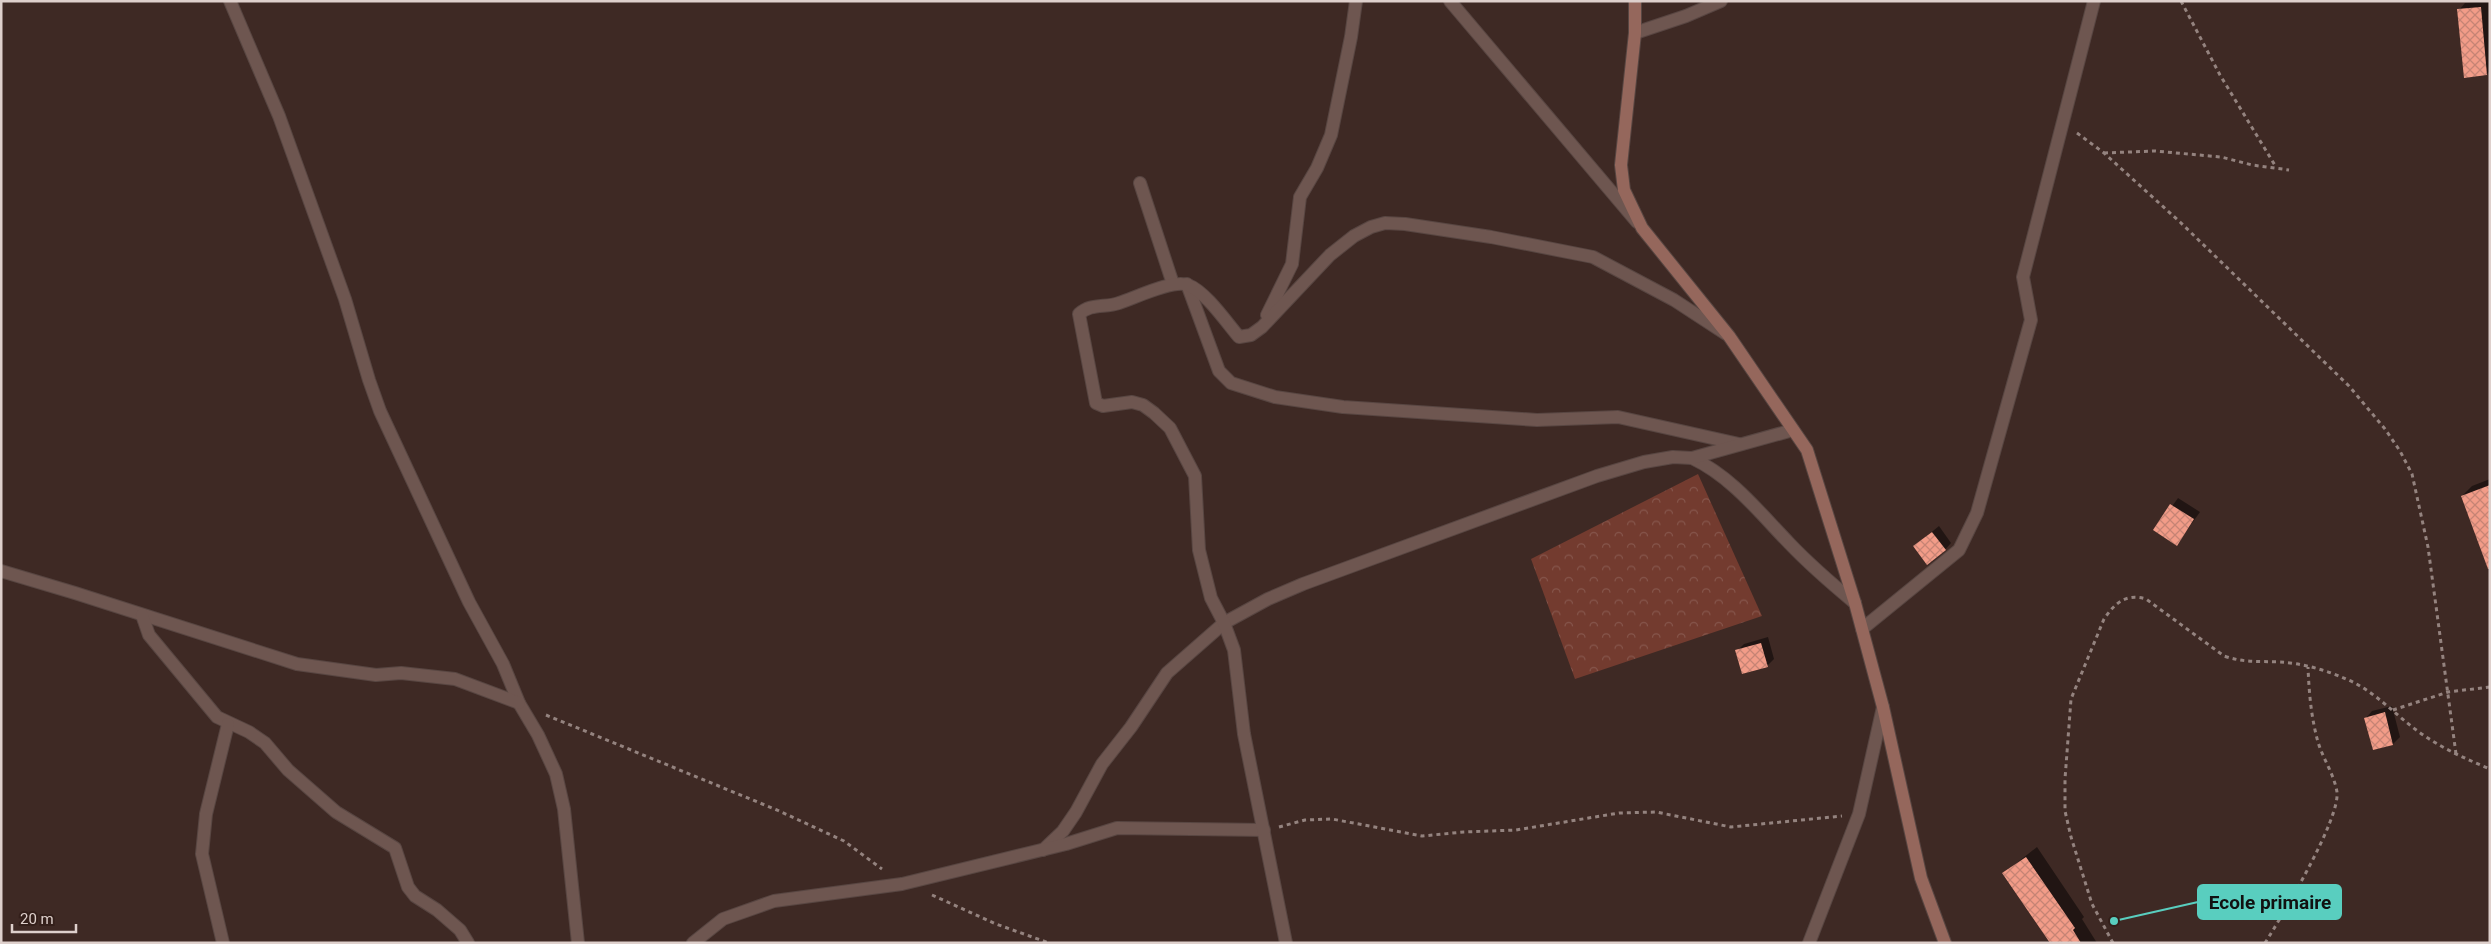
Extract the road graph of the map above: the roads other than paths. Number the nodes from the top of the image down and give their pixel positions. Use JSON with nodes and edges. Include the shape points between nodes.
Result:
{"nodes":[{"id":1,"x":230,"y":1,"type":"edge"},
{"id":2,"x":1356,"y":1,"type":"edge"},
{"id":3,"x":1450,"y":1,"type":"edge"},
{"id":4,"x":1635,"y":1,"type":"edge"},
{"id":5,"x":1721,"y":1,"type":"edge"},
{"id":6,"x":2094,"y":1,"type":"edge"},
{"id":7,"x":1634,"y":33,"type":"junction"},
{"id":8,"x":1140,"y":183,"type":"dead end"},
{"id":9,"x":1642,"y":228,"type":"junction"},
{"id":10,"x":1173,"y":284,"type":"junction"},
{"id":11,"x":1187,"y":284,"type":"junction"},
{"id":12,"x":1262,"y":327,"type":"junction"},
{"id":13,"x":1729,"y":336,"type":"junction"},
{"id":14,"x":1793,"y":430,"type":"junction"},
{"id":15,"x":1742,"y":444,"type":"junction"},
{"id":16,"x":1692,"y":458,"type":"junction"},
{"id":17,"x":1,"y":571,"type":"edge"},
{"id":18,"x":1855,"y":603,"type":"junction"},
{"id":19,"x":142,"y":615,"type":"junction"},
{"id":20,"x":1224,"y":622,"type":"junction"},
{"id":21,"x":1862,"y":629,"type":"junction"},
{"id":22,"x":519,"y":703,"type":"junction"},
{"id":23,"x":1883,"y":707,"type":"junction"},
{"id":24,"x":228,"y":724,"type":"junction"},
{"id":25,"x":1264,"y":830,"type":"junction"},
{"id":26,"x":1043,"y":850,"type":"junction"},
{"id":27,"x":222,"y":943,"type":"edge"},
{"id":28,"x":468,"y":943,"type":"edge"},
{"id":29,"x":578,"y":943,"type":"edge"},
{"id":30,"x":693,"y":943,"type":"edge"},
{"id":31,"x":1286,"y":943,"type":"edge"},
{"id":32,"x":1809,"y":943,"type":"edge"},
{"id":33,"x":1945,"y":943,"type":"edge"}],
"edges":[{"from":1,"to":22,"type":"street","via":[[279,116],[345,299],[380,411]]},
{"from":2,"to":12,"type":"street","via":[[1330,135],[1317,168],[1300,197],[1292,264]]},
{"from":3,"to":9,"type":"street"},
{"from":4,"to":7,"type":"street"},
{"from":5,"to":7,"type":"street"},
{"from":6,"to":21,"type":"street","via":[[2023,277],[2031,320],[1977,514],[1959,550]]},
{"from":7,"to":9,"type":"street","via":[[1621,165],[1624,190]]},
{"from":8,"to":10,"type":"street"},
{"from":9,"to":13,"type":"street"},
{"from":10,"to":11,"type":"street"},
{"from":10,"to":20,"type":"street","via":[[1116,304],[1092,306],[1079,314],[1080,321],[1096,403],[1103,406],[1132,402],[1143,405],[1170,428],[1187,458],[1195,476],[1199,550],[1204,578]]},
{"from":11,"to":12,"type":"street","via":[[1198,291],[1239,337],[1251,335]]},
{"from":11,"to":15,"type":"street","via":[[1219,371],[1231,383],[1275,397],[1343,407],[1537,420],[1618,417]]},
{"from":12,"to":13,"type":"street","via":[[1330,255],[1371,226],[1385,223],[1491,237],[1593,257],[1674,300]]},
{"from":13,"to":14,"type":"street"},
{"from":14,"to":15,"type":"street"},
{"from":14,"to":18,"type":"street","via":[[1806,450],[1820,486]]},
{"from":15,"to":16,"type":"street"},
{"from":16,"to":18,"type":"street","via":[[1712,468],[1735,486],[1809,564]]},
{"from":16,"to":20,"type":"street","via":[[1673,457],[1644,462],[1598,476],[1311,581]]},
{"from":17,"to":19,"type":"street"},
{"from":18,"to":21,"type":"street"},
{"from":19,"to":22,"type":"street","via":[[297,664],[376,675],[402,673],[455,679]]},
{"from":19,"to":24,"type":"street","via":[[149,635],[162,653],[217,717]]},
{"from":20,"to":25,"type":"street","via":[[1234,650],[1244,734]]},
{"from":20,"to":26,"type":"street","via":[[1167,673],[1102,764],[1063,832]]},
{"from":21,"to":23,"type":"street"},
{"from":22,"to":29,"type":"street","via":[[556,774],[564,808]]},
{"from":23,"to":32,"type":"street","via":[[1859,814]]},
{"from":23,"to":33,"type":"street","via":[[1921,878]]},
{"from":24,"to":27,"type":"street","via":[[206,814],[202,854]]},
{"from":24,"to":28,"type":"street","via":[[266,743],[288,770],[336,812],[395,848],[408,887],[460,930]]},
{"from":25,"to":26,"type":"street","via":[[1117,828]]},
{"from":25,"to":31,"type":"street"},
{"from":26,"to":30,"type":"street","via":[[902,884],[774,901],[723,919]]}]}
